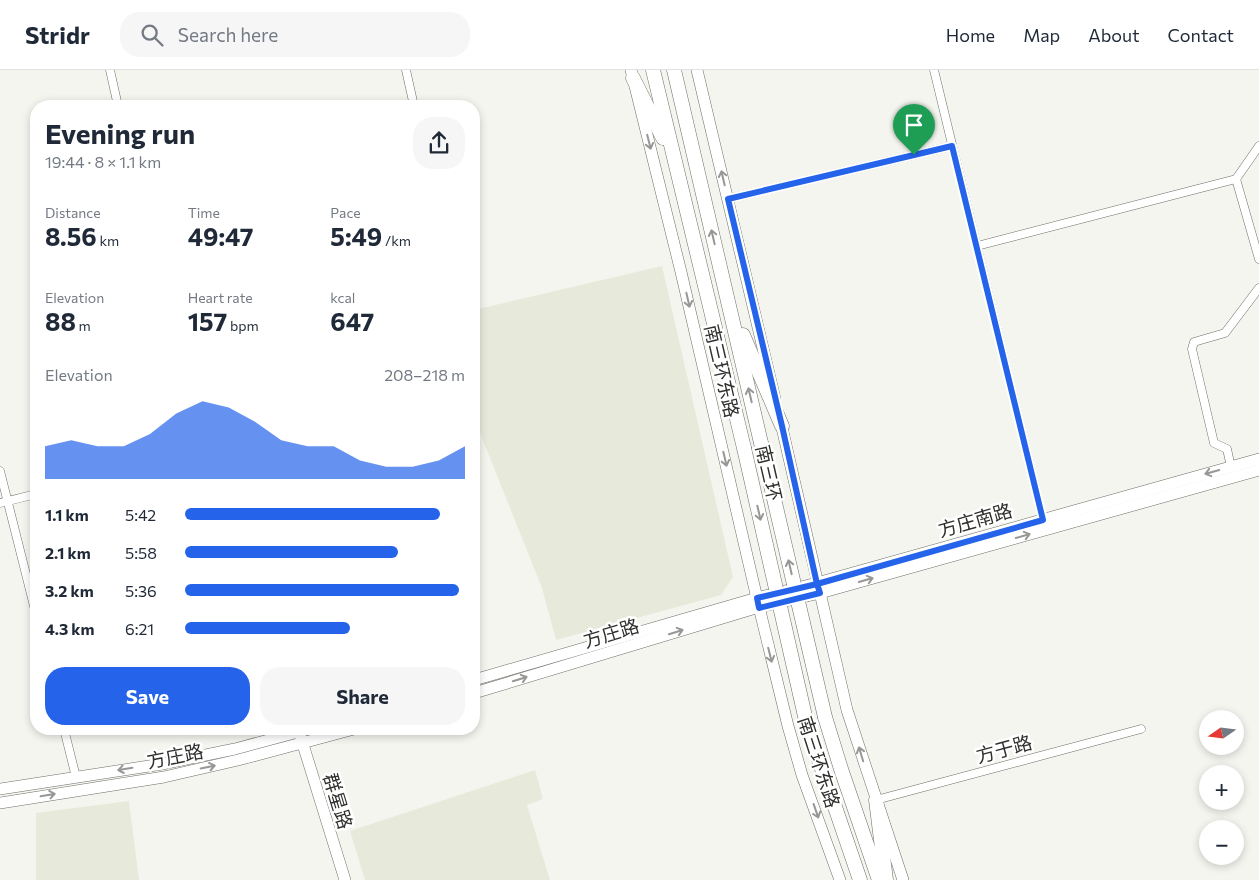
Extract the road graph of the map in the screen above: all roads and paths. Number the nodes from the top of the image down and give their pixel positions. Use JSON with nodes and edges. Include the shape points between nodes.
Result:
{"nodes":[{"id":1,"x":110,"y":70,"type":"edge"},
{"id":2,"x":406,"y":70,"type":"edge"},
{"id":3,"x":653,"y":70,"type":"edge"},
{"id":4,"x":674,"y":70,"type":"edge"},
{"id":5,"x":697,"y":70,"type":"edge"},
{"id":6,"x":934,"y":70,"type":"edge"},
{"id":7,"x":632,"y":74,"type":"edge"},
{"id":8,"x":117,"y":100,"type":"edge"},
{"id":9,"x":413,"y":100,"type":"edge"},
{"id":10,"x":952,"y":146,"type":"junction"},
{"id":11,"x":1259,"y":146,"type":"edge"},
{"id":12,"x":673,"y":159,"type":"junction"},
{"id":13,"x":1236,"y":178,"type":"junction"},
{"id":14,"x":728,"y":199,"type":"junction"},
{"id":15,"x":977,"y":246,"type":"junction"},
{"id":16,"x":1259,"y":260,"type":"edge"},
{"id":17,"x":1259,"y":288,"type":"edge"},
{"id":18,"x":729,"y":302,"type":"junction"},
{"id":19,"x":782,"y":426,"type":"junction"},
{"id":20,"x":1259,"y":458,"type":"edge"},
{"id":21,"x":1231,"y":466,"type":"junction"},
{"id":22,"x":1259,"y":470,"type":"edge"},
{"id":23,"x":0,"y":471,"type":"edge"},
{"id":24,"x":30,"y":496,"type":"edge"},
{"id":25,"x":8,"y":501,"type":"junction"},
{"id":26,"x":0,"y":503,"type":"edge"},
{"id":27,"x":1043,"y":520,"type":"junction"},
{"id":28,"x":818,"y":588,"type":"junction"},
{"id":29,"x":30,"y":590,"type":"edge"},
{"id":30,"x":758,"y":603,"type":"junction"},
{"id":31,"x":480,"y":678,"type":"edge"},
{"id":32,"x":480,"y":691,"type":"edge"},
{"id":33,"x":1140,"y":729,"type":"dead end"},
{"id":34,"x":66,"y":735,"type":"edge"},
{"id":35,"x":286,"y":735,"type":"edge"},
{"id":36,"x":303,"y":735,"type":"edge"},
{"id":37,"x":333,"y":735,"type":"edge"},
{"id":38,"x":302,"y":744,"type":"junction"},
{"id":39,"x":76,"y":777,"type":"junction"},
{"id":40,"x":0,"y":789,"type":"edge"},
{"id":41,"x":876,"y":800,"type":"junction"},
{"id":42,"x":0,"y":803,"type":"edge"},
{"id":43,"x":345,"y":880,"type":"edge"},
{"id":44,"x":840,"y":880,"type":"edge"},
{"id":45,"x":860,"y":880,"type":"edge"},
{"id":46,"x":880,"y":880,"type":"edge"},
{"id":47,"x":886,"y":880,"type":"edge"},
{"id":48,"x":902,"y":880,"type":"edge"}],
"edges":[{"from":1,"to":8,"type":"street"},
{"from":2,"to":9,"type":"street"},
{"from":3,"to":12,"type":"highway","name":"南三环"},
{"from":18,"to":4,"type":"highway","name":"南三环","one_way":true},
{"from":14,"to":5,"type":"main road","one_way":true},
{"from":6,"to":10,"type":"street"},
{"from":7,"to":12,"type":"highway"},
{"from":7,"to":30,"type":"main road","name":"南三环东路","one_way":true},
{"from":10,"to":14,"type":"street"},
{"from":10,"to":15,"type":"street"},
{"from":11,"to":13,"type":"street"},
{"from":12,"to":45,"type":"highway","name":"南三环","one_way":true,"bridge":true,"via":[[744,448],[807,725]]},
{"from":13,"to":15,"type":"street"},
{"from":13,"to":16,"type":"street"},
{"from":14,"to":19,"type":"main road"},
{"from":15,"to":27,"type":"street"},
{"from":17,"to":21,"type":"street","via":[[1225,333],[1194,342],[1192,349],[1214,443],[1227,449]]},
{"from":18,"to":19,"type":"highway"},
{"from":46,"to":18,"type":"highway","name":"南三环","one_way":true,"bridge":true,"via":[[826,717]]},
{"from":19,"to":28,"type":"main road"},
{"from":20,"to":21,"type":"main road","name":"方庄南路"},
{"from":21,"to":27,"type":"main road","name":"方庄南路","one_way":true},
{"from":28,"to":22,"type":"main road","name":"方庄南路","one_way":true},
{"from":23,"to":25,"type":"street"},
{"from":24,"to":25,"type":"street"},
{"from":25,"to":26,"type":"street"},
{"from":25,"to":29,"type":"street"},
{"from":27,"to":28,"type":"main road","name":"方庄南路"},
{"from":28,"to":30,"type":"main road"},
{"from":41,"to":28,"type":"main road","one_way":true,"via":[[848,710]]},
{"from":30,"to":31,"type":"main road","name":"方庄路"},
{"from":32,"to":30,"type":"main road","name":"方庄路","one_way":true},
{"from":30,"to":44,"type":"main road","name":"南三环东路","one_way":true,"via":[[802,775]]},
{"from":33,"to":41,"type":"street","name":"方于路"},
{"from":34,"to":39,"type":"street"},
{"from":35,"to":39,"type":"main road","name":"方庄路","one_way":true,"via":[[162,764]]},
{"from":36,"to":38,"type":"main road","name":"群星路"},
{"from":37,"to":38,"type":"main road","name":"方庄路"},
{"from":42,"to":38,"type":"main road","name":"方庄路","one_way":true,"via":[[164,777]]},
{"from":38,"to":43,"type":"main road","name":"群星路"},
{"from":39,"to":40,"type":"main road","name":"方庄路"},
{"from":41,"to":47,"type":"highway"},
{"from":41,"to":48,"type":"main road"}]}
